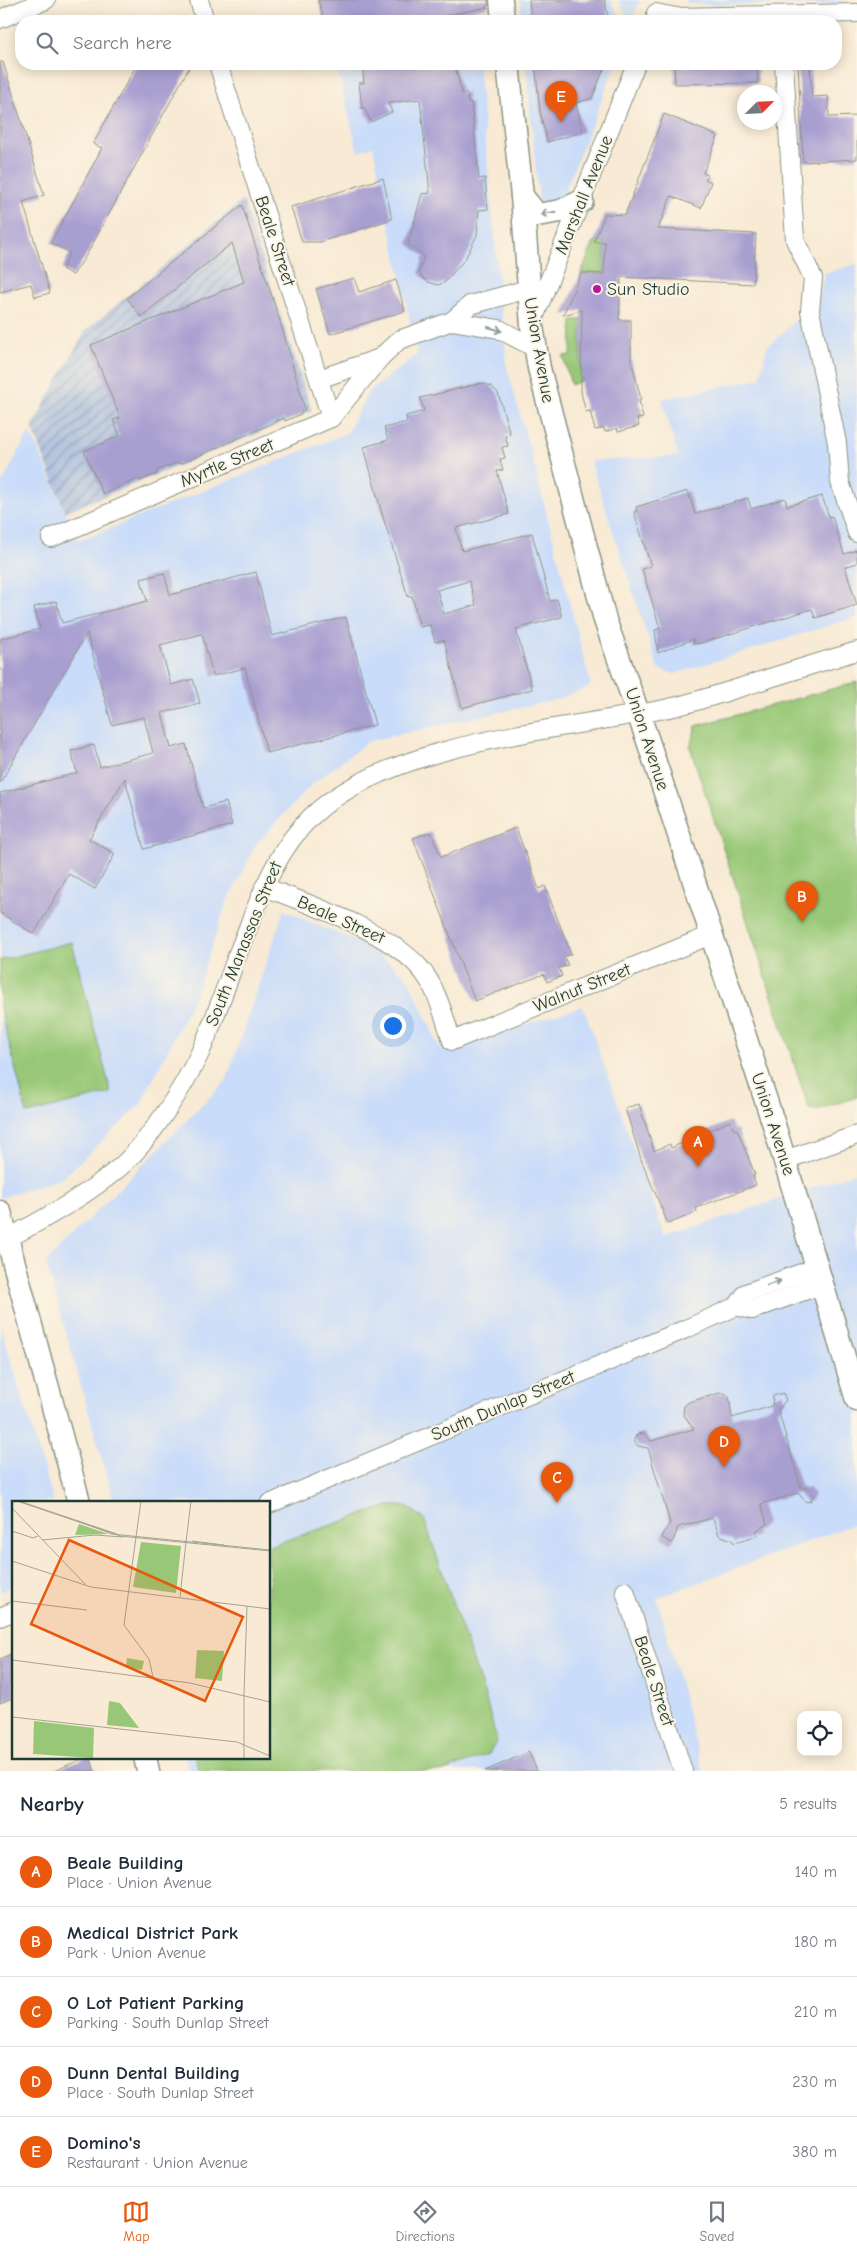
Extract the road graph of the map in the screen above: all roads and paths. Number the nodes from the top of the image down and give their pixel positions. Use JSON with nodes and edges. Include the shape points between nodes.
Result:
{"nodes":[{"id":1,"x":46,"y":0,"type":"edge"},
{"id":2,"x":199,"y":0,"type":"edge"},
{"id":3,"x":501,"y":0,"type":"edge"},
{"id":4,"x":857,"y":13,"type":"edge"},
{"id":5,"x":203,"y":15,"type":"edge"},
{"id":6,"x":502,"y":15,"type":"edge"},
{"id":7,"x":827,"y":15,"type":"edge"},
{"id":8,"x":0,"y":19,"type":"edge"},
{"id":9,"x":220,"y":70,"type":"edge"},
{"id":10,"x":509,"y":70,"type":"edge"},
{"id":11,"x":634,"y":70,"type":"edge"},
{"id":12,"x":784,"y":70,"type":"edge"},
{"id":13,"x":522,"y":196,"type":"junction"},
{"id":14,"x":582,"y":201,"type":"junction"},
{"id":15,"x":528,"y":289,"type":"junction"},
{"id":16,"x":452,"y":321,"type":"junction"},
{"id":17,"x":532,"y":326,"type":"junction"},
{"id":18,"x":535,"y":348,"type":"junction"},
{"id":19,"x":380,"y":358,"type":"junction"},
{"id":20,"x":319,"y":379,"type":"junction"},
{"id":21,"x":331,"y":418,"type":"junction"},
{"id":22,"x":857,"y":533,"type":"edge"},
{"id":23,"x":51,"y":538,"type":"dead end"},
{"id":24,"x":857,"y":651,"type":"edge"},
{"id":25,"x":638,"y":713,"type":"junction"},
{"id":26,"x":264,"y":887,"type":"junction"},
{"id":27,"x":711,"y":935,"type":"junction"},
{"id":28,"x":452,"y":1041,"type":"joint"},
{"id":29,"x":857,"y":1135,"type":"edge"},
{"id":30,"x":785,"y":1160,"type":"junction"},
{"id":31,"x":0,"y":1212,"type":"edge"},
{"id":32,"x":4,"y":1240,"type":"edge"},
{"id":33,"x":820,"y":1276,"type":"junction"},
{"id":34,"x":857,"y":1400,"type":"edge"},
{"id":35,"x":80,"y":1501,"type":"edge"},
{"id":36,"x":270,"y":1504,"type":"edge"},
{"id":37,"x":625,"y":1591,"type":"dead end"},
{"id":38,"x":12,"y":1612,"type":"edge"},
{"id":39,"x":0,"y":1617,"type":"edge"},
{"id":40,"x":144,"y":1758,"type":"edge"},
{"id":41,"x":148,"y":1771,"type":"edge"},
{"id":42,"x":683,"y":1771,"type":"edge"}],
"edges":[{"from":1,"to":8,"type":"street"},
{"from":2,"to":5,"type":"street"},
{"from":3,"to":6,"type":"main road"},
{"from":4,"to":7,"type":"street"},
{"from":9,"to":20,"type":"street","name":"Beale Street"},
{"from":10,"to":13,"type":"main road","name":"Union Avenue"},
{"from":11,"to":14,"type":"street","name":"Marshall Avenue"},
{"from":12,"to":22,"type":"street","via":[[795,240],[813,278],[810,311],[838,443],[840,482]]},
{"from":14,"to":13,"type":"main road","one_way":true,"via":[[561,211],[536,215]]},
{"from":13,"to":15,"type":"main road","name":"Union Avenue"},
{"from":14,"to":17,"type":"street","name":"Marshall Avenue"},
{"from":15,"to":16,"type":"street","name":"Myrtle Street","via":[[470,305]]},
{"from":15,"to":17,"type":"main road","name":"Union Avenue"},
{"from":16,"to":18,"type":"street","name":"Myrtle Street","one_way":true,"via":[[499,329]]},
{"from":16,"to":19,"type":"street","name":"Myrtle Street","via":[[399,340]]},
{"from":17,"to":18,"type":"main road","name":"Union Avenue"},
{"from":18,"to":25,"type":"main road","name":"Union Avenue","via":[[605,620]]},
{"from":19,"to":20,"type":"street","name":"Myrtle Street"},
{"from":19,"to":21,"type":"street","name":"Myrtle Street"},
{"from":20,"to":21,"type":"street","name":"Beale Street"},
{"from":21,"to":23,"type":"street","name":"Myrtle Street"},
{"from":24,"to":25,"type":"street","name":"South Manassas Street","via":[[671,708]]},
{"from":25,"to":26,"type":"street","name":"South Manassas Street","via":[[438,753],[341,792],[312,816],[283,849]]},
{"from":25,"to":27,"type":"main road","name":"Union Avenue"},
{"from":26,"to":28,"type":"street","name":"Beale Street","via":[[388,940],[420,968],[435,992]]},
{"from":26,"to":32,"type":"street","name":"South Manassas Street","via":[[200,1052],[176,1097],[121,1166],[82,1194]]},
{"from":27,"to":28,"type":"street","name":"Walnut Street"},
{"from":27,"to":30,"type":"main road","name":"Union Avenue"},
{"from":29,"to":30,"type":"street"},
{"from":30,"to":33,"type":"main road","name":"Union Avenue"},
{"from":31,"to":32,"type":"main road"},
{"from":32,"to":35,"type":"main road"},
{"from":33,"to":34,"type":"main road","name":"Union Avenue"},
{"from":36,"to":33,"type":"street","name":"South Dunlap Street","one_way":true,"via":[[737,1306],[752,1310]]},
{"from":37,"to":42,"type":"street","name":"Beale Street"},
{"from":38,"to":39,"type":"street"},
{"from":40,"to":41,"type":"main road"}]}
